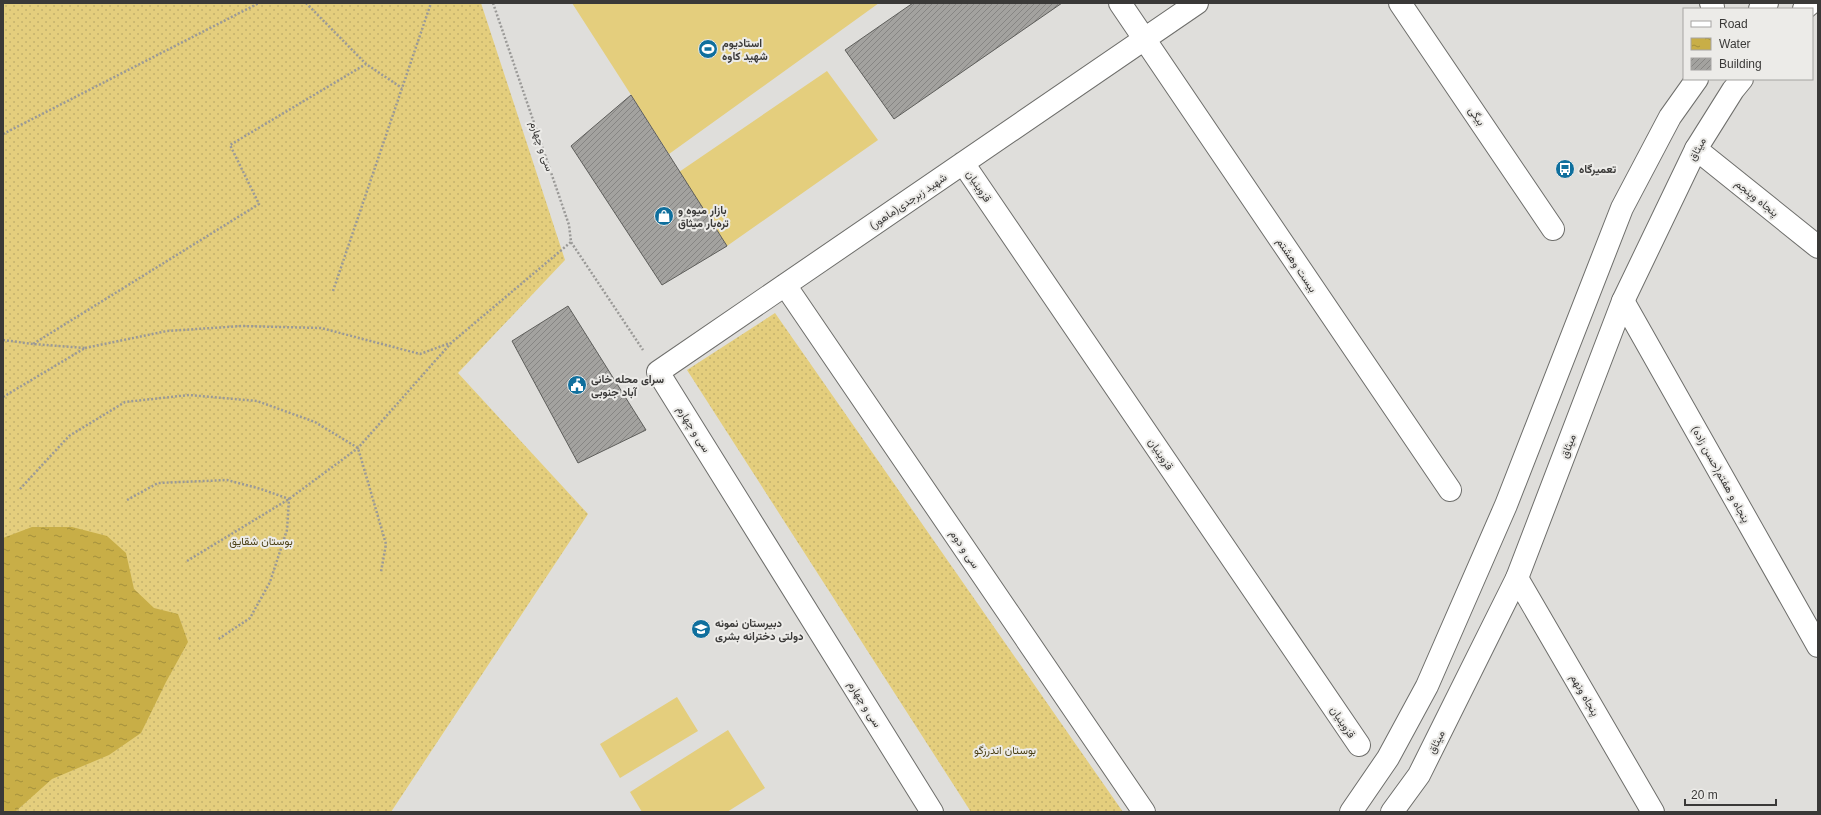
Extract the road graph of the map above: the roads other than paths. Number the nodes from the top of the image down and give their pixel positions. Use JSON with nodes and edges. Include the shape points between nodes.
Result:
{"nodes":[{"id":1,"x":1120,"y":3,"type":"edge"},
{"id":2,"x":1197,"y":3,"type":"edge"},
{"id":3,"x":1400,"y":3,"type":"edge"},
{"id":4,"x":1144,"y":39,"type":"junction"},
{"id":5,"x":1696,"y":80,"type":"edge"},
{"id":6,"x":1741,"y":80,"type":"edge"},
{"id":7,"x":1696,"y":149,"type":"junction"},
{"id":8,"x":964,"y":163,"type":"junction"},
{"id":9,"x":1553,"y":229,"type":"dead end"},
{"id":10,"x":1818,"y":247,"type":"edge"},
{"id":11,"x":785,"y":285,"type":"junction"},
{"id":12,"x":1623,"y":301,"type":"junction"},
{"id":13,"x":658,"y":372,"type":"joint"},
{"id":14,"x":1450,"y":490,"type":"dead end"},
{"id":15,"x":1517,"y":578,"type":"junction"},
{"id":16,"x":1818,"y":646,"type":"edge"},
{"id":17,"x":1359,"y":745,"type":"dead end"},
{"id":18,"x":1355,"y":811,"type":"edge"},
{"id":19,"x":932,"y":812,"type":"edge"},
{"id":20,"x":1144,"y":812,"type":"edge"},
{"id":21,"x":1392,"y":812,"type":"edge"},
{"id":22,"x":1653,"y":812,"type":"edge"}],
"edges":[{"from":1,"to":4,"type":"street","name":"بیست وهشتم"},
{"from":2,"to":4,"type":"street","name":"شهید زبرجدی(ماهور)"},
{"from":3,"to":9,"type":"street","name":"بیگی"},
{"from":4,"to":8,"type":"street","name":"شهید زبرجدی(ماهور)"},
{"from":4,"to":14,"type":"street","name":"بیست وهشتم"},
{"from":5,"to":18,"type":"street","via":[[1670,117],[1622,208],[1506,505],[1427,686],[1388,758]]},
{"from":6,"to":7,"type":"street","name":"میثاق"},
{"from":7,"to":10,"type":"street","name":"پنجاه وپنجم"},
{"from":7,"to":12,"type":"street","name":"میثاق"},
{"from":8,"to":11,"type":"street","name":"شهید زبرجدی(ماهور)"},
{"from":8,"to":17,"type":"street","name":"قزوینیان"},
{"from":11,"to":13,"type":"street","name":"شهید زبرجدی(ماهور)"},
{"from":11,"to":20,"type":"street","name":"سی و دوم"},
{"from":12,"to":15,"type":"street","name":"میثاق"},
{"from":12,"to":16,"type":"street","name":"(حسن زاده)پنجاه و هفتم"},
{"from":13,"to":19,"type":"street","name":"سی و چهارم"},
{"from":15,"to":21,"type":"street","name":"میثاق","via":[[1419,775]]},
{"from":15,"to":22,"type":"street","name":"پنجاه ونهم"}]}
